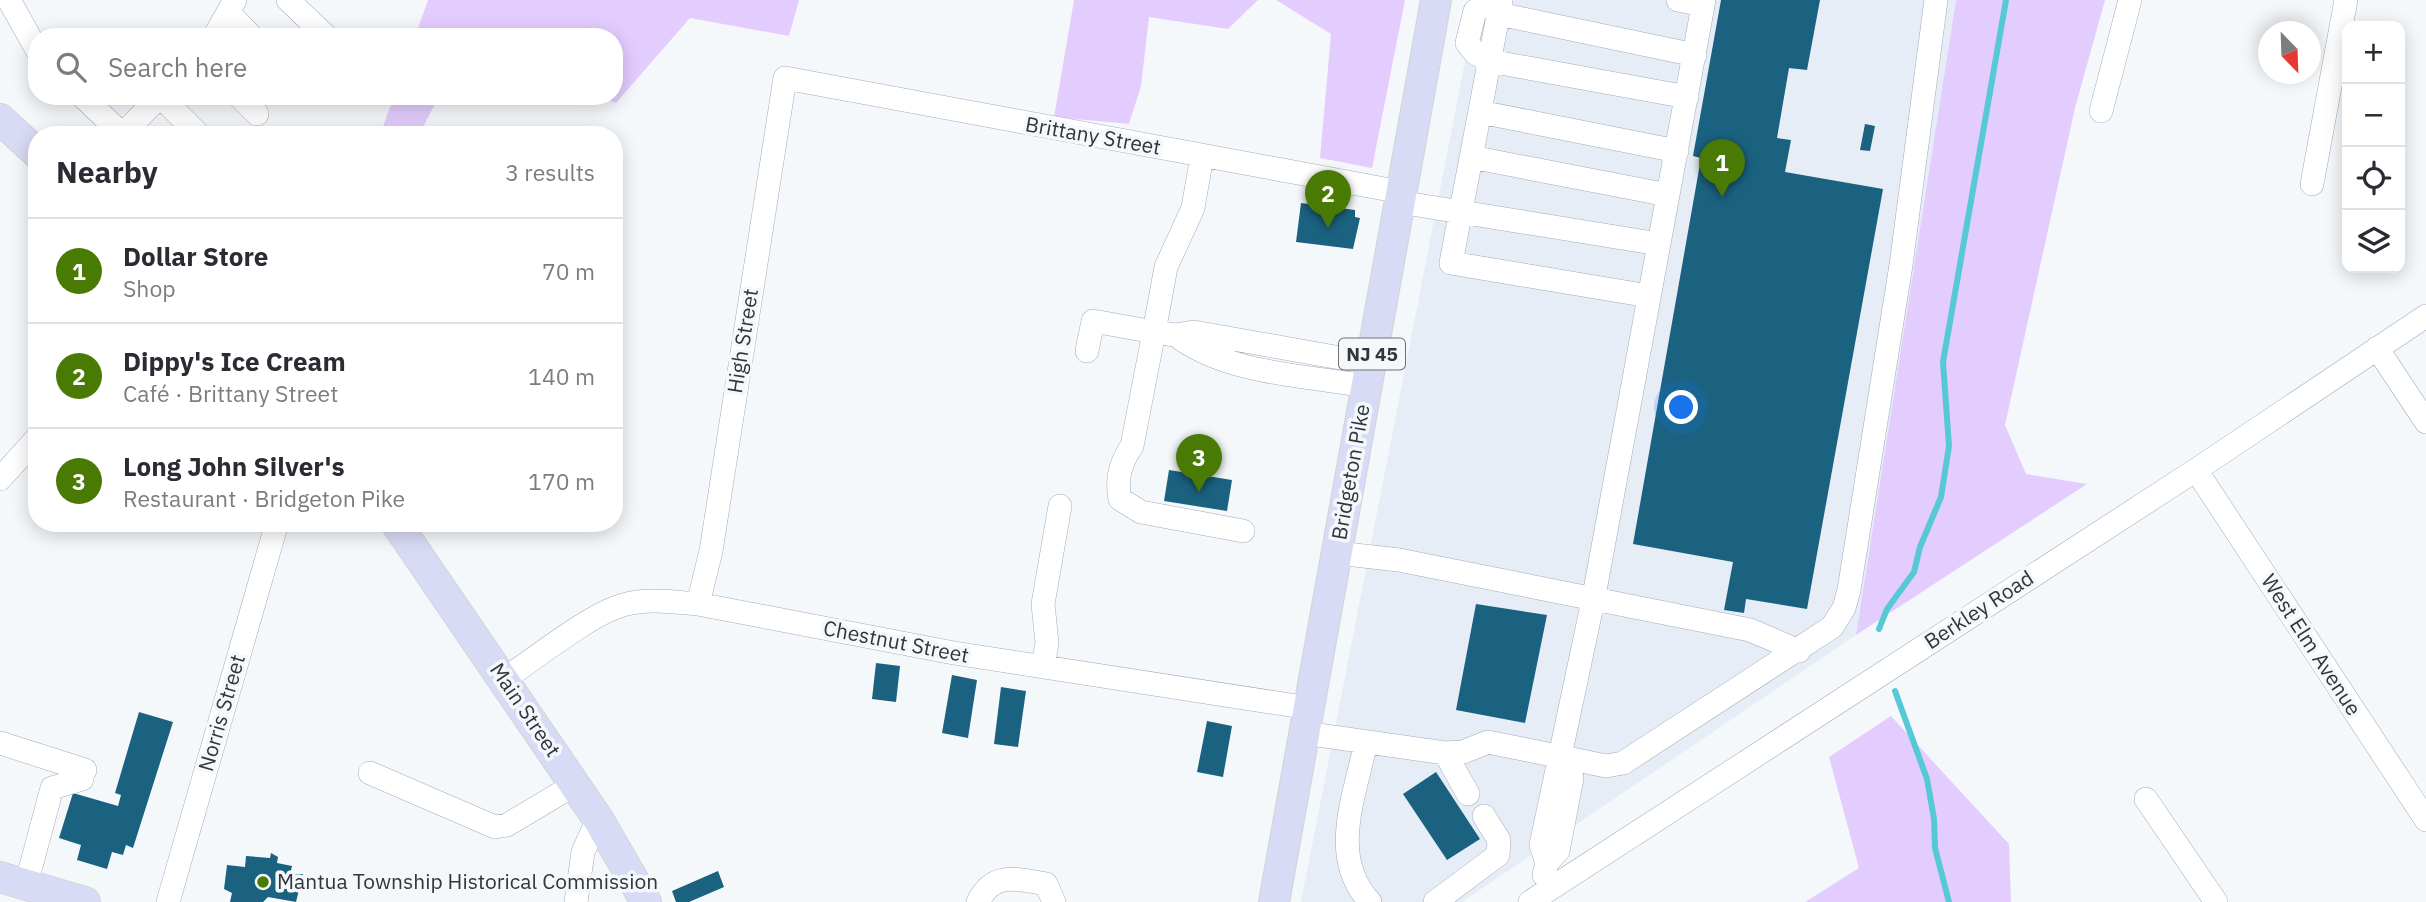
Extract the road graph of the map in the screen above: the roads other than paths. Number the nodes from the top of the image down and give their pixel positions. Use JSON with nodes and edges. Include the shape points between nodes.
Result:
{"nodes":[{"id":1,"x":9,"y":0,"type":"edge"},
{"id":2,"x":288,"y":0,"type":"edge"},
{"id":3,"x":1436,"y":0,"type":"edge"},
{"id":4,"x":1678,"y":0,"type":"edge"},
{"id":5,"x":1936,"y":0,"type":"edge"},
{"id":6,"x":2130,"y":0,"type":"edge"},
{"id":7,"x":2346,"y":0,"type":"edge"},
{"id":8,"x":1703,"y":3,"type":"edge"},
{"id":9,"x":1497,"y":5,"type":"edge"},
{"id":10,"x":232,"y":6,"type":"edge"},
{"id":11,"x":219,"y":28,"type":"edge"},
{"id":12,"x":246,"y":28,"type":"edge"},
{"id":13,"x":318,"y":28,"type":"edge"},
{"id":14,"x":28,"y":34,"type":"edge"},
{"id":15,"x":1695,"y":55,"type":"junction"},
{"id":16,"x":1490,"y":61,"type":"junction"},
{"id":17,"x":785,"y":78,"type":"joint"},
{"id":18,"x":1687,"y":97,"type":"junction"},
{"id":19,"x":91,"y":105,"type":"edge"},
{"id":20,"x":151,"y":105,"type":"edge"},
{"id":21,"x":169,"y":105,"type":"edge"},
{"id":22,"x":248,"y":105,"type":"edge"},
{"id":23,"x":1480,"y":111,"type":"junction"},
{"id":24,"x":2101,"y":111,"type":"dead end"},
{"id":25,"x":257,"y":114,"type":"dead end"},
{"id":26,"x":0,"y":119,"type":"edge"},
{"id":27,"x":114,"y":126,"type":"edge"},
{"id":28,"x":132,"y":126,"type":"edge"},
{"id":29,"x":190,"y":126,"type":"edge"},
{"id":30,"x":28,"y":145,"type":"edge"},
{"id":31,"x":1676,"y":151,"type":"junction"},
{"id":32,"x":1202,"y":156,"type":"junction"},
{"id":33,"x":1471,"y":157,"type":"junction"},
{"id":34,"x":2312,"y":184,"type":"dead end"},
{"id":35,"x":1668,"y":195,"type":"junction"},
{"id":36,"x":1400,"y":197,"type":"junction"},
{"id":37,"x":1461,"y":212,"type":"junction"},
{"id":38,"x":1659,"y":244,"type":"junction"},
{"id":39,"x":1649,"y":296,"type":"junction"},
{"id":40,"x":2426,"y":316,"type":"edge"},
{"id":41,"x":1165,"y":334,"type":"junction"},
{"id":42,"x":1374,"y":346,"type":"junction"},
{"id":43,"x":2377,"y":348,"type":"junction"},
{"id":44,"x":1087,"y":351,"type":"dead end"},
{"id":45,"x":1366,"y":386,"type":"junction"},
{"id":46,"x":2426,"y":422,"type":"edge"},
{"id":47,"x":28,"y":448,"type":"edge"},
{"id":48,"x":2196,"y":470,"type":"junction"},
{"id":49,"x":0,"y":479,"type":"edge"},
{"id":50,"x":1060,"y":506,"type":"dead end"},
{"id":51,"x":1244,"y":526,"type":"dead end"},
{"id":52,"x":274,"y":532,"type":"edge"},
{"id":53,"x":402,"y":532,"type":"edge"},
{"id":54,"x":1336,"y":553,"type":"junction"},
{"id":55,"x":1593,"y":601,"type":"junction"},
{"id":56,"x":698,"y":604,"type":"junction"},
{"id":57,"x":1799,"y":651,"type":"junction"},
{"id":58,"x":1043,"y":667,"type":"junction"},
{"id":59,"x":504,"y":678,"type":"junction"},
{"id":60,"x":1306,"y":720,"type":"junction"},
{"id":61,"x":0,"y":743,"type":"edge"},
{"id":62,"x":1366,"y":743,"type":"junction"},
{"id":63,"x":1445,"y":753,"type":"junction"},
{"id":64,"x":1562,"y":757,"type":"junction"},
{"id":65,"x":370,"y":773,"type":"dead end"},
{"id":66,"x":575,"y":785,"type":"junction"},
{"id":67,"x":1468,"y":794,"type":"dead end"},
{"id":68,"x":2146,"y":799,"type":"dead end"},
{"id":69,"x":1484,"y":816,"type":"dead end"},
{"id":70,"x":597,"y":819,"type":"junction"},
{"id":71,"x":2426,"y":820,"type":"edge"},
{"id":72,"x":13,"y":881,"type":"edge"},
{"id":73,"x":1534,"y":899,"type":"edge"},
{"id":74,"x":85,"y":902,"type":"edge"},
{"id":75,"x":168,"y":902,"type":"edge"},
{"id":76,"x":576,"y":902,"type":"edge"},
{"id":77,"x":646,"y":902,"type":"edge"},
{"id":78,"x":978,"y":902,"type":"edge"},
{"id":79,"x":1054,"y":902,"type":"edge"},
{"id":80,"x":1274,"y":902,"type":"edge"},
{"id":81,"x":1370,"y":902,"type":"edge"},
{"id":82,"x":1435,"y":902,"type":"edge"},
{"id":83,"x":2216,"y":902,"type":"edge"}],
"edges":[{"from":1,"to":14,"type":"street"},
{"from":2,"to":13,"type":"street"},
{"from":3,"to":36,"type":"main road","name":"Bridgeton Pike","number":"NJ 45"},
{"from":4,"to":8,"type":"street"},
{"from":5,"to":57,"type":"street","name":"Chestnut Street","via":[[1901,265],[1849,590],[1832,627]]},
{"from":6,"to":24,"type":"street"},
{"from":7,"to":34,"type":"street"},
{"from":8,"to":15,"type":"street"},
{"from":9,"to":15,"type":"street"},
{"from":9,"to":16,"type":"street"},
{"from":10,"to":11,"type":"street"},
{"from":10,"to":12,"type":"street"},
{"from":15,"to":18,"type":"street"},
{"from":16,"to":18,"type":"street"},
{"from":16,"to":23,"type":"street"},
{"from":17,"to":32,"type":"street","name":"Brittany Street"},
{"from":17,"to":56,"type":"street","name":"High Street","via":[[711,551]]},
{"from":18,"to":31,"type":"street"},
{"from":19,"to":27,"type":"street"},
{"from":20,"to":28,"type":"street"},
{"from":21,"to":29,"type":"street"},
{"from":22,"to":25,"type":"street"},
{"from":23,"to":31,"type":"street"},
{"from":23,"to":33,"type":"street"},
{"from":26,"to":30,"type":"main road"},
{"from":31,"to":35,"type":"street"},
{"from":32,"to":36,"type":"street","name":"Brittany Street"},
{"from":32,"to":41,"type":"street","via":[[1191,217],[1166,267]]},
{"from":33,"to":35,"type":"street"},
{"from":33,"to":37,"type":"street"},
{"from":35,"to":38,"type":"street"},
{"from":36,"to":37,"type":"street","name":"Brittany Street"},
{"from":36,"to":42,"type":"main road","name":"Bridgeton Pike","number":"NJ 45"},
{"from":37,"to":38,"type":"street","name":"Brittany Street"},
{"from":37,"to":39,"type":"street","via":[[1451,263]]},
{"from":38,"to":39,"type":"street"},
{"from":39,"to":55,"type":"street"},
{"from":40,"to":43,"type":"street","name":"Berkley Road"},
{"from":41,"to":42,"type":"street","via":[[1194,332],[1346,359]]},
{"from":41,"to":44,"type":"street","via":[[1093,321]]},
{"from":41,"to":45,"type":"street","via":[[1255,367]]},
{"from":41,"to":51,"type":"street","via":[[1122,460],[1117,486],[1120,499],[1130,508]]},
{"from":42,"to":45,"type":"main road","name":"Bridgeton Pike","number":"NJ 45"},
{"from":43,"to":46,"type":"street"},
{"from":43,"to":48,"type":"street","name":"Berkley Road"},
{"from":45,"to":54,"type":"main road","name":"Bridgeton Pike","number":"NJ 45"},
{"from":47,"to":49,"type":"street"},
{"from":48,"to":71,"type":"street","name":"West Elm Avenue"},
{"from":48,"to":73,"type":"street","name":"Berkley Road"},
{"from":50,"to":58,"type":"street","via":[[1043,604],[1047,643]]},
{"from":52,"to":75,"type":"street","name":"Norris Street"},
{"from":53,"to":59,"type":"main road","name":"Main Street"},
{"from":54,"to":55,"type":"street","via":[[1399,560]]},
{"from":54,"to":60,"type":"main road","name":"Bridgeton Pike","number":"NJ 45"},
{"from":55,"to":57,"type":"street","via":[[1750,630]]},
{"from":55,"to":64,"type":"street"},
{"from":56,"to":58,"type":"street","name":"Chestnut Street"},
{"from":56,"to":59,"type":"street","name":"Chestnut Street","via":[[657,601],[622,605]]},
{"from":57,"to":64,"type":"street","name":"Chestnut Street","via":[[1623,763],[1606,766]]},
{"from":58,"to":60,"type":"street","name":"Chestnut Street"},
{"from":59,"to":66,"type":"main road","name":"Main Street"},
{"from":60,"to":62,"type":"street","name":"Chestnut Street"},
{"from":60,"to":80,"type":"main road","name":"Bridgeton Pike","number":"NJ 45"},
{"from":61,"to":72,"type":"street","via":[[84,775],[52,788]]},
{"from":62,"to":63,"type":"street","name":"Chestnut Street"},
{"from":62,"to":81,"type":"street","via":[[1346,856],[1349,872]]},
{"from":63,"to":64,"type":"street","name":"Chestnut Street","via":[[1488,743]]},
{"from":63,"to":67,"type":"street"},
{"from":64,"to":73,"type":"street","via":[[1555,769],[1541,845],[1547,863]]},
{"from":65,"to":66,"type":"street","via":[[495,827],[507,825]]},
{"from":66,"to":70,"type":"main road","name":"Main Street"},
{"from":68,"to":83,"type":"street"},
{"from":69,"to":82,"type":"street","via":[[1499,840],[1498,855]]},
{"from":70,"to":76,"type":"street","via":[[583,852]]},
{"from":70,"to":77,"type":"main road","name":"Main Street"},
{"from":72,"to":74,"type":"main road"},
{"from":78,"to":79,"type":"street","via":[[988,886],[1009,877],[1046,884]]}]}
